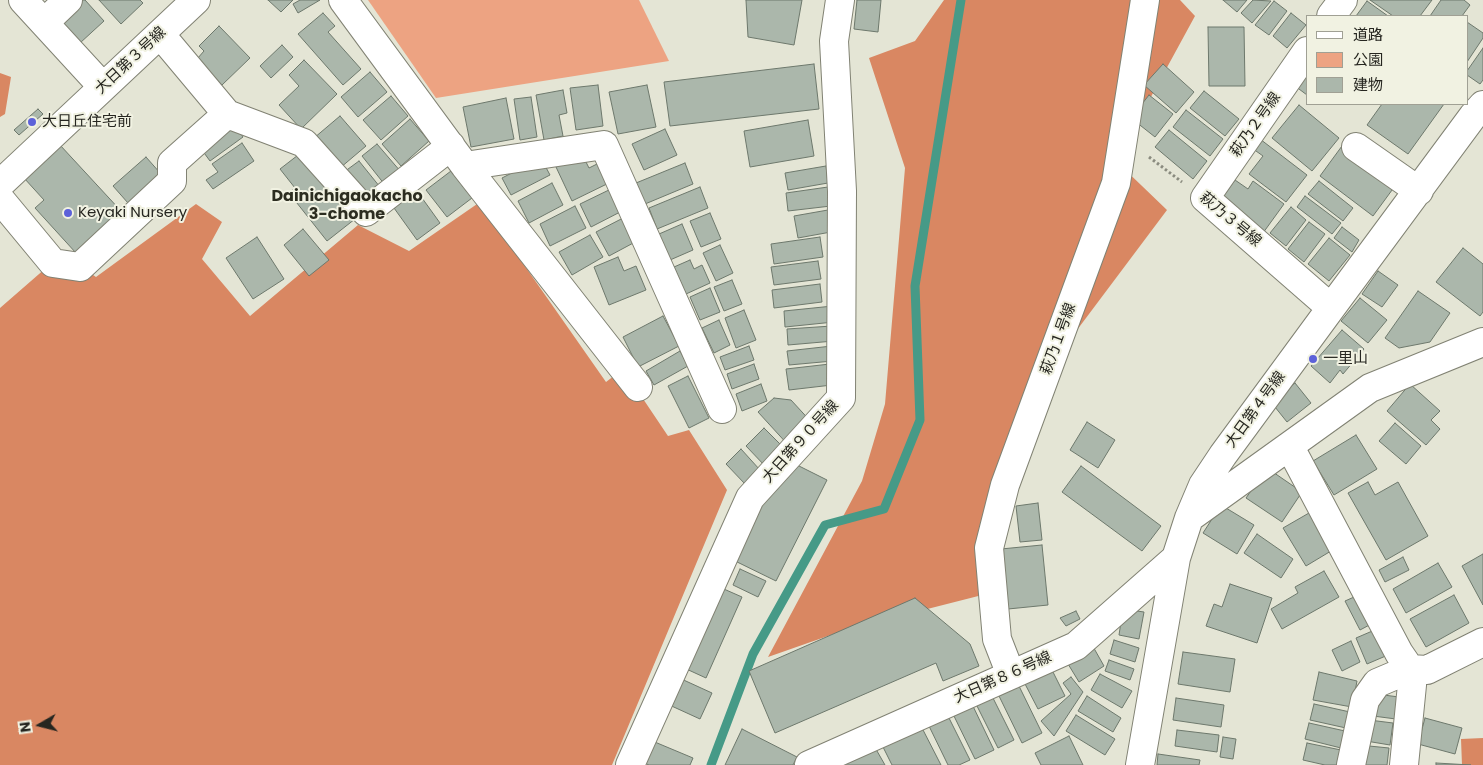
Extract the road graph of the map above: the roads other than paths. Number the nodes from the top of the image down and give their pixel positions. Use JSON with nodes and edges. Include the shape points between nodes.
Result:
{"nodes":[{"id":1,"x":23,"y":0,"type":"edge"},
{"id":2,"x":68,"y":0,"type":"edge"},
{"id":3,"x":196,"y":0,"type":"edge"},
{"id":4,"x":343,"y":0,"type":"edge"},
{"id":5,"x":840,"y":0,"type":"edge"},
{"id":6,"x":1145,"y":0,"type":"edge"},
{"id":7,"x":1342,"y":0,"type":"edge"},
{"id":8,"x":1332,"y":15,"type":"edge"},
{"id":9,"x":45,"y":22,"type":"junction"},
{"id":10,"x":160,"y":34,"type":"junction"},
{"id":11,"x":1306,"y":52,"type":"edge"},
{"id":12,"x":102,"y":86,"type":"junction"},
{"id":13,"x":1483,"y":105,"type":"edge"},
{"id":14,"x":227,"y":114,"type":"junction"},
{"id":15,"x":1356,"y":147,"type":"dead end"},
{"id":16,"x":458,"y":156,"type":"junction"},
{"id":17,"x":0,"y":184,"type":"edge"},
{"id":18,"x":1419,"y":190,"type":"junction"},
{"id":19,"x":1205,"y":198,"type":"joint"},
{"id":20,"x":0,"y":199,"type":"edge"},
{"id":21,"x":1331,"y":308,"type":"junction"},
{"id":22,"x":1483,"y":342,"type":"edge"},
{"id":23,"x":638,"y":387,"type":"dead end"},
{"id":24,"x":722,"y":409,"type":"dead end"},
{"id":25,"x":1290,"y":447,"type":"junction"},
{"id":26,"x":1189,"y":518,"type":"junction"},
{"id":27,"x":1176,"y":558,"type":"junction"},
{"id":28,"x":1483,"y":642,"type":"edge"},
{"id":29,"x":1410,"y":669,"type":"junction"},
{"id":30,"x":1011,"y":675,"type":"junction"},
{"id":31,"x":630,"y":765,"type":"edge"},
{"id":32,"x":809,"y":765,"type":"edge"},
{"id":33,"x":1140,"y":765,"type":"edge"},
{"id":34,"x":1351,"y":765,"type":"edge"},
{"id":35,"x":1404,"y":765,"type":"edge"}],
"edges":[{"from":1,"to":9,"type":"street"},
{"from":2,"to":9,"type":"street"},
{"from":3,"to":10,"type":"street","name":"大日第３号線"},
{"from":4,"to":16,"type":"street"},
{"from":5,"to":31,"type":"street","name":"大日第９０号線","via":[[834,41],[842,191],[841,398],[750,498]]},
{"from":6,"to":30,"type":"street","name":"萩乃１号線","via":[[1116,183],[1005,485],[989,548],[997,639]]},
{"from":7,"to":8,"type":"street"},
{"from":9,"to":12,"type":"street"},
{"from":10,"to":12,"type":"street","name":"大日第３号線"},
{"from":10,"to":14,"type":"street"},
{"from":11,"to":19,"type":"street","name":"萩乃２号線"},
{"from":12,"to":17,"type":"street","name":"大日第３号線"},
{"from":13,"to":18,"type":"street","name":"大日第４号線"},
{"from":14,"to":16,"type":"street","via":[[304,143],[366,212]]},
{"from":14,"to":20,"type":"street","via":[[172,163],[172,181],[80,267],[53,263]]},
{"from":15,"to":18,"type":"street"},
{"from":16,"to":23,"type":"street"},
{"from":16,"to":24,"type":"street","via":[[604,145]]},
{"from":18,"to":21,"type":"street","name":"大日第４号線"},
{"from":19,"to":21,"type":"street","name":"萩乃３号線"},
{"from":21,"to":26,"type":"street","name":"大日第４号線","via":[[1222,455],[1203,485]]},
{"from":22,"to":25,"type":"street","via":[[1370,388]]},
{"from":25,"to":26,"type":"street"},
{"from":25,"to":29,"type":"street"},
{"from":26,"to":27,"type":"street","name":"大日第４号線"},
{"from":27,"to":30,"type":"street","name":"大日第８６号線","via":[[1076,646]]},
{"from":27,"to":33,"type":"street","name":"大日第４号線"},
{"from":28,"to":29,"type":"street","via":[[1427,670]]},
{"from":29,"to":34,"type":"street","via":[[1377,683],[1365,700]]},
{"from":29,"to":35,"type":"street","via":[[1412,685]]},
{"from":30,"to":32,"type":"street","name":"大日第８６号線"}]}
